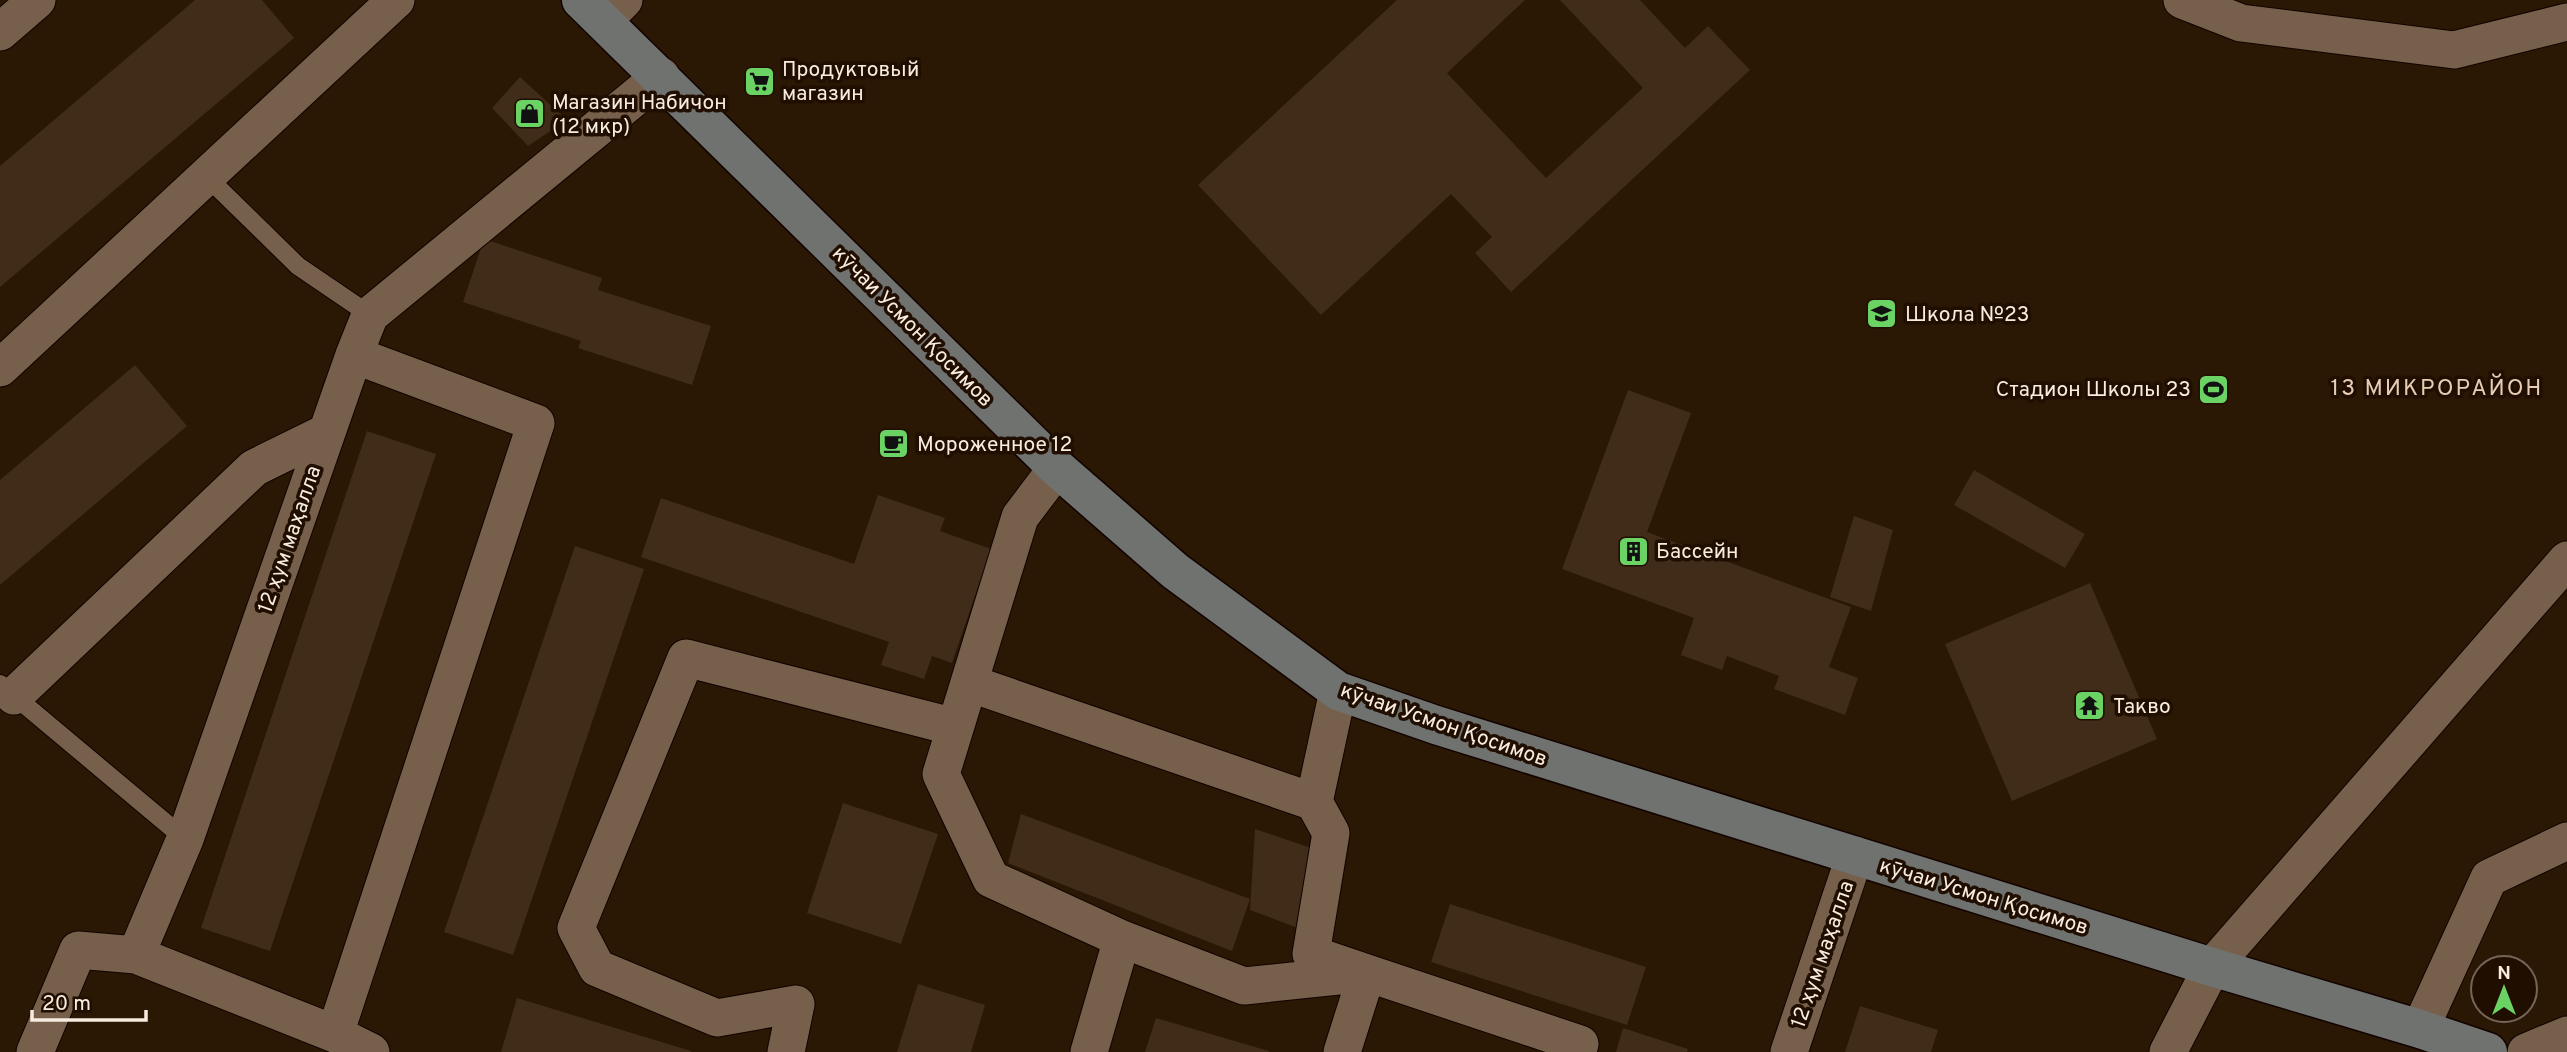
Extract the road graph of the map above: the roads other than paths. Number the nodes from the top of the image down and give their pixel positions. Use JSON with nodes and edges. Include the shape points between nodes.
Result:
{"nodes":[{"id":1,"x":37,"y":0,"type":"edge"},
{"id":2,"x":396,"y":0,"type":"edge"},
{"id":3,"x":2182,"y":0,"type":"edge"},
{"id":4,"x":603,"y":7,"type":"edge"},
{"id":5,"x":2567,"y":22,"type":"edge"},
{"id":6,"x":0,"y":32,"type":"edge"},
{"id":7,"x":661,"y":76,"type":"junction"},
{"id":8,"x":206,"y":176,"type":"junction"},
{"id":9,"x":370,"y":315,"type":"junction"},
{"id":10,"x":354,"y":355,"type":"junction"},
{"id":11,"x":0,"y":368,"type":"edge"},
{"id":12,"x":327,"y":432,"type":"junction"},
{"id":13,"x":1057,"y":468,"type":"junction"},
{"id":14,"x":2567,"y":560,"type":"edge"},
{"id":15,"x":969,"y":683,"type":"junction"},
{"id":16,"x":7,"y":690,"type":"edge"},
{"id":17,"x":1338,"y":691,"type":"junction"},
{"id":18,"x":955,"y":727,"type":"junction"},
{"id":19,"x":1314,"y":802,"type":"junction"},
{"id":20,"x":185,"y":839,"type":"junction"},
{"id":21,"x":2567,"y":841,"type":"edge"},
{"id":22,"x":1855,"y":855,"type":"junction"},
{"id":23,"x":1122,"y":939,"type":"junction"},
{"id":24,"x":136,"y":955,"type":"junction"},
{"id":25,"x":2212,"y":967,"type":"junction"},
{"id":26,"x":1367,"y":973,"type":"junction"},
{"id":27,"x":2420,"y":1029,"type":"junction"},
{"id":28,"x":335,"y":1034,"type":"junction"},
{"id":29,"x":2567,"y":1035,"type":"edge"},
{"id":30,"x":36,"y":1052,"type":"edge"},
{"id":31,"x":371,"y":1052,"type":"edge"},
{"id":32,"x":786,"y":1052,"type":"edge"},
{"id":33,"x":1089,"y":1052,"type":"edge"},
{"id":34,"x":1342,"y":1052,"type":"edge"},
{"id":35,"x":1577,"y":1052,"type":"edge"},
{"id":36,"x":1789,"y":1052,"type":"edge"},
{"id":37,"x":2168,"y":1052,"type":"edge"},
{"id":38,"x":2488,"y":1052,"type":"edge"},
{"id":39,"x":2526,"y":1052,"type":"edge"}],
"edges":[{"from":1,"to":6,"type":"street"},
{"from":2,"to":8,"type":"street"},
{"from":3,"to":5,"type":"street","via":[[2241,23],[2454,50]]},
{"from":4,"to":7,"type":"street","name":"кӯчаи Усмон Қосимов"},
{"from":7,"to":9,"type":"street","name":"12 ҳум маҳалла"},
{"from":7,"to":13,"type":"street","name":"кӯчаи Усмон Қосимов"},
{"from":8,"to":9,"type":"lane","via":[[298,266]]},
{"from":8,"to":11,"type":"street"},
{"from":9,"to":10,"type":"street","name":"12 ҳум маҳалла"},
{"from":10,"to":12,"type":"street","name":"12 ҳум маҳалла"},
{"from":10,"to":28,"type":"street","via":[[536,423]]},
{"from":12,"to":16,"type":"street","via":[[254,468]]},
{"from":12,"to":20,"type":"street","name":"12 ҳум маҳалла"},
{"from":13,"to":15,"type":"street","via":[[1020,517]]},
{"from":13,"to":17,"type":"street","name":"кӯчаи Усмон Қосимов","via":[[1175,571]]},
{"from":14,"to":25,"type":"street"},
{"from":15,"to":18,"type":"street"},
{"from":15,"to":19,"type":"street"},
{"from":16,"to":20,"type":"lane"},
{"from":17,"to":19,"type":"street"},
{"from":17,"to":22,"type":"street","name":"кӯчаи Усмон Қосимов"},
{"from":18,"to":23,"type":"street","via":[[941,774],[991,879]]},
{"from":18,"to":32,"type":"street","via":[[686,658],[576,928],[597,968],[717,1018],[796,1004]]},
{"from":19,"to":26,"type":"street","via":[[1331,833],[1311,954]]},
{"from":20,"to":24,"type":"street","name":"12 ҳум маҳалла"},
{"from":21,"to":27,"type":"street","via":[[2489,878]]},
{"from":22,"to":25,"type":"street","name":"кӯчаи Усмон Қосимов"},
{"from":22,"to":36,"type":"street","name":"12 ҳум маҳалла"},
{"from":23,"to":26,"type":"street","via":[[1244,986]]},
{"from":23,"to":33,"type":"street"},
{"from":24,"to":28,"type":"street"},
{"from":24,"to":30,"type":"street","via":[[78,950]]},
{"from":25,"to":27,"type":"street","name":"кӯчаи Усмон Қосимов"},
{"from":25,"to":37,"type":"street"},
{"from":26,"to":34,"type":"street"},
{"from":26,"to":35,"type":"street","via":[[1580,1044]]},
{"from":27,"to":38,"type":"street","name":"кӯчаи Усмон Қосимов"},
{"from":28,"to":31,"type":"street"},
{"from":29,"to":39,"type":"street"}]}
